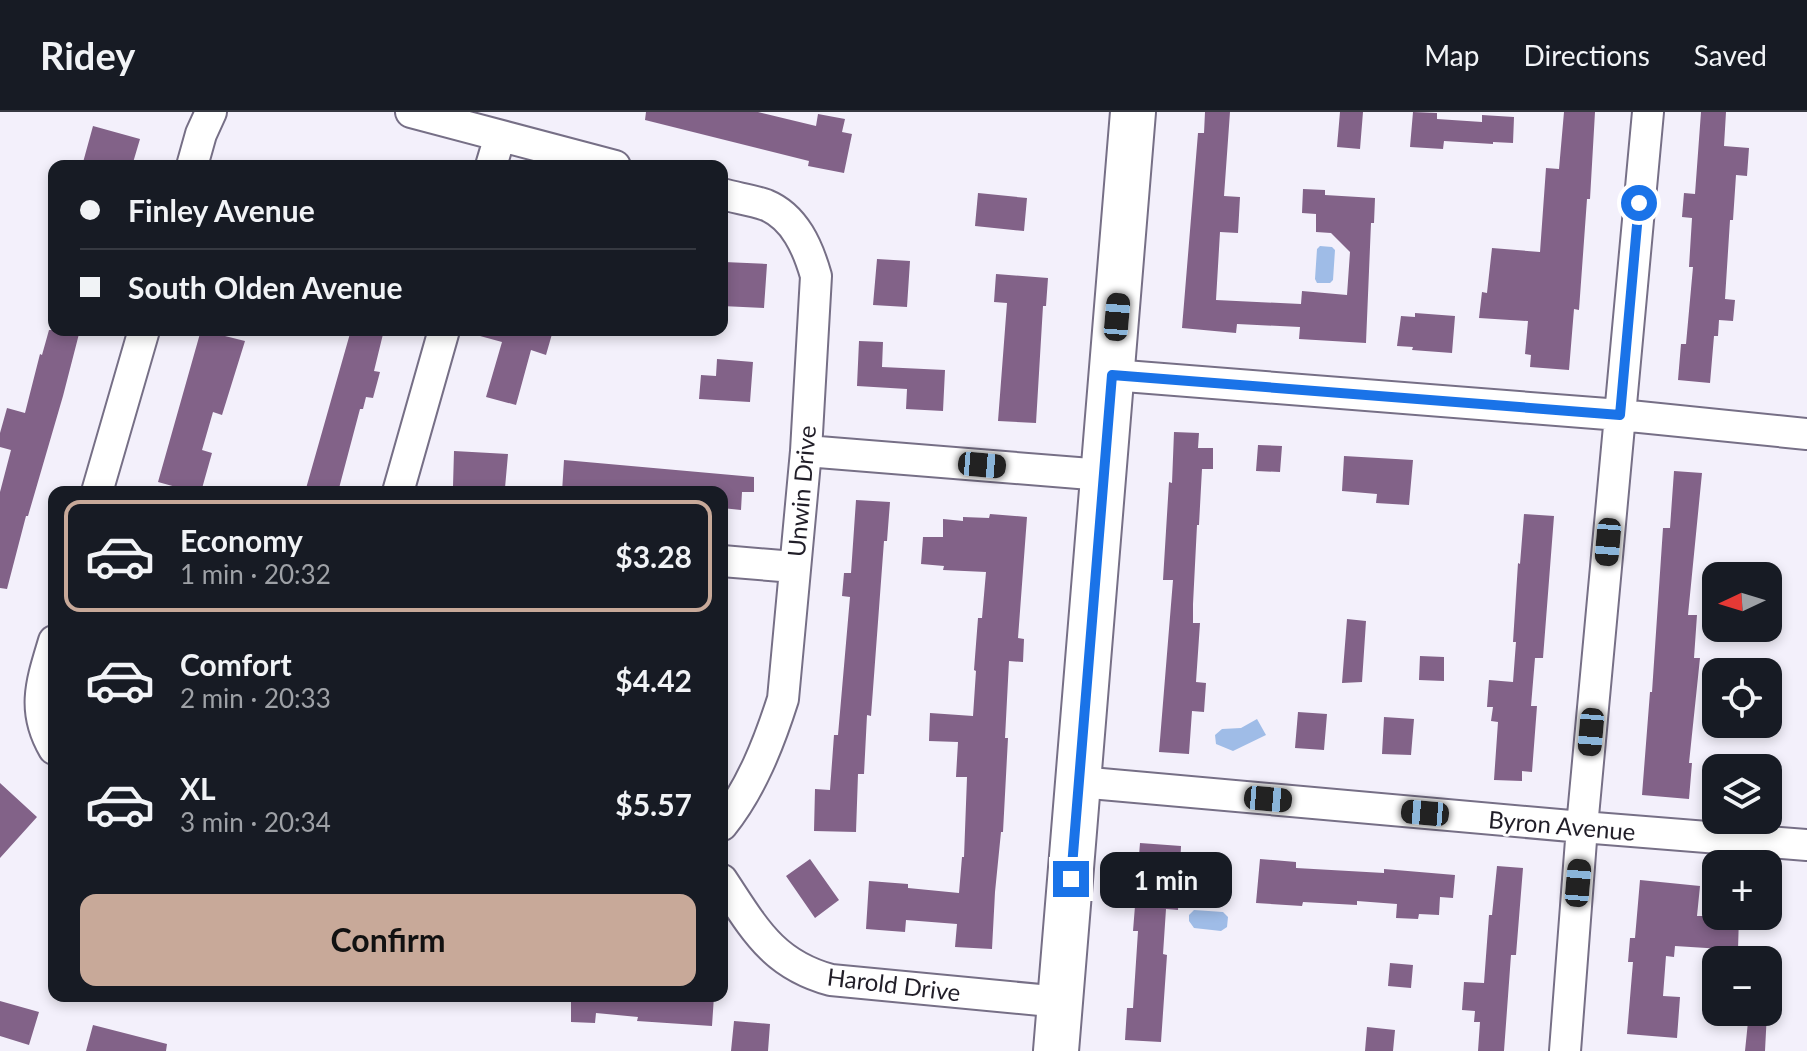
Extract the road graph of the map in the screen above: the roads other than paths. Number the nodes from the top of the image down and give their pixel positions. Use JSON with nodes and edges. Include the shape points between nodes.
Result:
{"nodes":[{"id":1,"x":211,"y":112,"type":"edge"},
{"id":2,"x":411,"y":112,"type":"edge"},
{"id":3,"x":1133,"y":112,"type":"edge"},
{"id":4,"x":1648,"y":112,"type":"edge"},
{"id":5,"x":500,"y":136,"type":"junction"},
{"id":6,"x":194,"y":160,"type":"edge"},
{"id":7,"x":493,"y":160,"type":"edge"},
{"id":8,"x":592,"y":160,"type":"edge"},
{"id":9,"x":728,"y":196,"type":"edge"},
{"id":10,"x":142,"y":336,"type":"edge"},
{"id":11,"x":442,"y":336,"type":"edge"},
{"id":12,"x":1112,"y":375,"type":"junction"},
{"id":13,"x":1620,"y":415,"type":"junction"},
{"id":14,"x":1807,"y":434,"type":"edge"},
{"id":15,"x":806,"y":451,"type":"junction"},
{"id":16,"x":1103,"y":475,"type":"junction"},
{"id":17,"x":99,"y":486,"type":"edge"},
{"id":18,"x":400,"y":486,"type":"edge"},
{"id":19,"x":728,"y":562,"type":"edge"},
{"id":20,"x":794,"y":567,"type":"junction"},
{"id":21,"x":48,"y":662,"type":"edge"},
{"id":22,"x":48,"y":739,"type":"edge"},
{"id":23,"x":1079,"y":782,"type":"junction"},
{"id":24,"x":728,"y":815,"type":"edge"},
{"id":25,"x":1582,"y":827,"type":"junction"},
{"id":26,"x":1807,"y":845,"type":"edge"},
{"id":27,"x":728,"y":889,"type":"edge"},
{"id":28,"x":1061,"y":1002,"type":"junction"},
{"id":29,"x":1056,"y":1051,"type":"edge"},
{"id":30,"x":1565,"y":1051,"type":"edge"}],
"edges":[{"from":1,"to":6,"type":"street"},
{"from":2,"to":5,"type":"street"},
{"from":3,"to":12,"type":"main road"},
{"from":4,"to":13,"type":"street"},
{"from":5,"to":7,"type":"street"},
{"from":5,"to":8,"type":"street"},
{"from":9,"to":15,"type":"street","name":"Unwin Drive","via":[[767,206],[786,219],[809,253],[816,276]]},
{"from":10,"to":17,"type":"street"},
{"from":11,"to":18,"type":"street"},
{"from":12,"to":13,"type":"street"},
{"from":12,"to":16,"type":"main road"},
{"from":13,"to":14,"type":"street"},
{"from":13,"to":25,"type":"street"},
{"from":15,"to":16,"type":"street"},
{"from":15,"to":20,"type":"street","name":"Unwin Drive"},
{"from":16,"to":23,"type":"main road"},
{"from":19,"to":20,"type":"street"},
{"from":20,"to":24,"type":"street","name":"Unwin Drive","via":[[783,699],[753,775]]},
{"from":21,"to":22,"type":"street","via":[[39,708]]},
{"from":23,"to":25,"type":"street","name":"Byron Avenue"},
{"from":23,"to":28,"type":"main road"},
{"from":25,"to":26,"type":"street","name":"Byron Avenue"},
{"from":25,"to":30,"type":"street"},
{"from":27,"to":28,"type":"street","name":"Harold Drive","via":[[774,951],[810,974]]},
{"from":28,"to":29,"type":"main road"}]}
